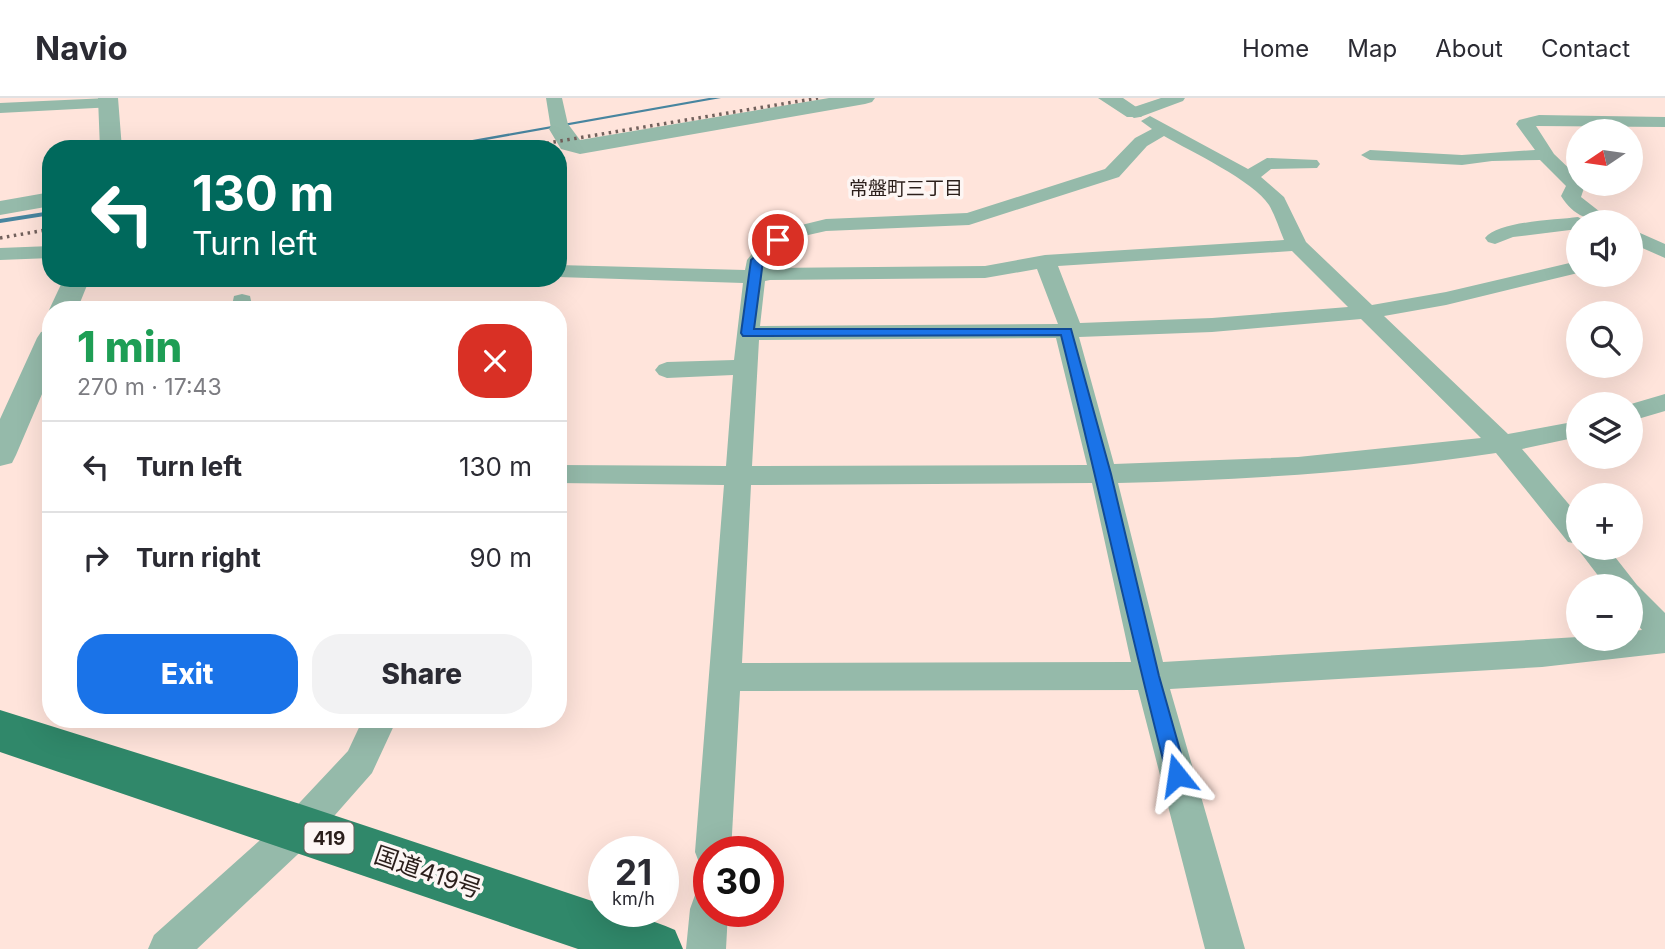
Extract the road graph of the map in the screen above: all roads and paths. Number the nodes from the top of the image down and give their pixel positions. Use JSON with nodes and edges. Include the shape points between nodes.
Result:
{"nodes":[{"id":1,"x":554,"y":98,"type":"edge"},
{"id":2,"x":865,"y":98,"type":"edge"},
{"id":3,"x":1108,"y":98,"type":"edge"},
{"id":4,"x":1177,"y":98,"type":"edge"},
{"id":5,"x":108,"y":100,"type":"edge"},
{"id":6,"x":0,"y":108,"type":"edge"},
{"id":7,"x":1134,"y":113,"type":"junction"},
{"id":8,"x":1663,"y":123,"type":"edge"},
{"id":9,"x":559,"y":125,"type":"joint"},
{"id":10,"x":1165,"y":130,"type":"junction"},
{"id":11,"x":110,"y":140,"type":"edge"},
{"id":12,"x":567,"y":140,"type":"edge"},
{"id":13,"x":567,"y":140,"type":"edge"},
{"id":14,"x":1370,"y":155,"type":"dead end"},
{"id":15,"x":1545,"y":155,"type":"junction"},
{"id":16,"x":1311,"y":164,"type":"dead end"},
{"id":17,"x":1249,"y":177,"type":"junction"},
{"id":18,"x":42,"y":201,"type":"edge"},
{"id":19,"x":0,"y":208,"type":"edge"},
{"id":20,"x":1583,"y":210,"type":"edge"},
{"id":21,"x":1566,"y":225,"type":"edge"},
{"id":22,"x":1495,"y":238,"type":"dead end"},
{"id":23,"x":1643,"y":240,"type":"edge"},
{"id":24,"x":1297,"y":245,"type":"junction"},
{"id":25,"x":1663,"y":249,"type":"edge"},
{"id":26,"x":42,"y":252,"type":"edge"},
{"id":27,"x":1643,"y":253,"type":"edge"},
{"id":28,"x":0,"y":254,"type":"edge"},
{"id":29,"x":1045,"y":261,"type":"junction"},
{"id":30,"x":1566,"y":270,"type":"edge"},
{"id":31,"x":567,"y":271,"type":"edge"},
{"id":32,"x":756,"y":277,"type":"junction"},
{"id":33,"x":1369,"y":312,"type":"junction"},
{"id":34,"x":1069,"y":331,"type":"junction"},
{"id":35,"x":747,"y":333,"type":"junction"},
{"id":36,"x":42,"y":358,"type":"edge"},
{"id":37,"x":745,"y":367,"type":"junction"},
{"id":38,"x":667,"y":370,"type":"dead end"},
{"id":39,"x":1665,"y":402,"type":"edge"},
{"id":40,"x":1643,"y":409,"type":"edge"},
{"id":41,"x":1566,"y":432,"type":"edge"},
{"id":42,"x":1504,"y":446,"type":"junction"},
{"id":43,"x":0,"y":454,"type":"edge"},
{"id":44,"x":567,"y":474,"type":"edge"},
{"id":45,"x":1104,"y":474,"type":"junction"},
{"id":46,"x":738,"y":477,"type":"junction"},
{"id":47,"x":1566,"y":520,"type":"edge"},
{"id":48,"x":1601,"y":560,"type":"edge"},
{"id":49,"x":1613,"y":574,"type":"edge"},
{"id":50,"x":1643,"y":610,"type":"edge"},
{"id":51,"x":1665,"y":637,"type":"edge"},
{"id":52,"x":1150,"y":676,"type":"junction"},
{"id":53,"x":726,"y":677,"type":"junction"},
{"id":54,"x":376,"y":728,"type":"edge"},
{"id":55,"x":0,"y":730,"type":"edge"},
{"id":56,"x":300,"y":828,"type":"junction"},
{"id":57,"x":714,"y":836,"type":"edge"},
{"id":58,"x":708,"y":927,"type":"edge"},
{"id":59,"x":168,"y":949,"type":"edge"},
{"id":60,"x":656,"y":949,"type":"edge"},
{"id":61,"x":706,"y":949,"type":"edge"},
{"id":62,"x":1225,"y":949,"type":"edge"}],
"edges":[{"from":1,"to":9,"type":"street"},
{"from":2,"to":12,"type":"street","via":[[580,147]]},
{"from":3,"to":7,"type":"street"},
{"from":4,"to":7,"type":"street"},
{"from":5,"to":6,"type":"street"},
{"from":5,"to":11,"type":"street"},
{"from":7,"to":10,"type":"street"},
{"from":8,"to":15,"type":"street","via":[[1539,120],[1525,124]]},
{"from":9,"to":13,"type":"street"},
{"from":10,"to":17,"type":"street"},
{"from":10,"to":32,"type":"street","via":[[1141,142],[1112,173],[969,219],[826,225],[788,234],[757,260]]},
{"from":14,"to":15,"type":"street","via":[[1462,160]]},
{"from":15,"to":20,"type":"street","via":[[1576,186],[1571,196]]},
{"from":16,"to":17,"type":"street","via":[[1268,163]]},
{"from":17,"to":24,"type":"street","via":[[1277,201]]},
{"from":18,"to":19,"type":"street"},
{"from":21,"to":22,"type":"street"},
{"from":23,"to":25,"type":"street"},
{"from":24,"to":29,"type":"street"},
{"from":24,"to":33,"type":"street"},
{"from":25,"to":27,"type":"street"},
{"from":26,"to":28,"type":"street"},
{"from":29,"to":32,"type":"street","via":[[985,272]]},
{"from":29,"to":34,"type":"street"},
{"from":30,"to":33,"type":"street"},
{"from":31,"to":32,"type":"street"},
{"from":32,"to":35,"type":"street"},
{"from":33,"to":34,"type":"street"},
{"from":33,"to":42,"type":"street"},
{"from":34,"to":35,"type":"street"},
{"from":34,"to":45,"type":"street"},
{"from":35,"to":37,"type":"street"},
{"from":36,"to":43,"type":"street"},
{"from":37,"to":38,"type":"street"},
{"from":37,"to":46,"type":"street"},
{"from":39,"to":40,"type":"street"},
{"from":41,"to":42,"type":"street"},
{"from":42,"to":45,"type":"street","via":[[1363,461]]},
{"from":42,"to":47,"type":"street"},
{"from":44,"to":46,"type":"street"},
{"from":45,"to":46,"type":"street"},
{"from":45,"to":52,"type":"street"},
{"from":46,"to":53,"type":"street"},
{"from":48,"to":49,"type":"street"},
{"from":50,"to":51,"type":"street"},
{"from":51,"to":52,"type":"street","via":[[1542,654]]},
{"from":52,"to":53,"type":"street"},
{"from":52,"to":62,"type":"street"},
{"from":53,"to":57,"type":"street"},
{"from":54,"to":56,"type":"street","via":[[360,762]]},
{"from":55,"to":56,"type":"highway","name":"国道419号","number":"419"},
{"from":56,"to":59,"type":"street"},
{"from":56,"to":60,"type":"highway","name":"国道419号","number":"419"},
{"from":58,"to":61,"type":"street"}]}
